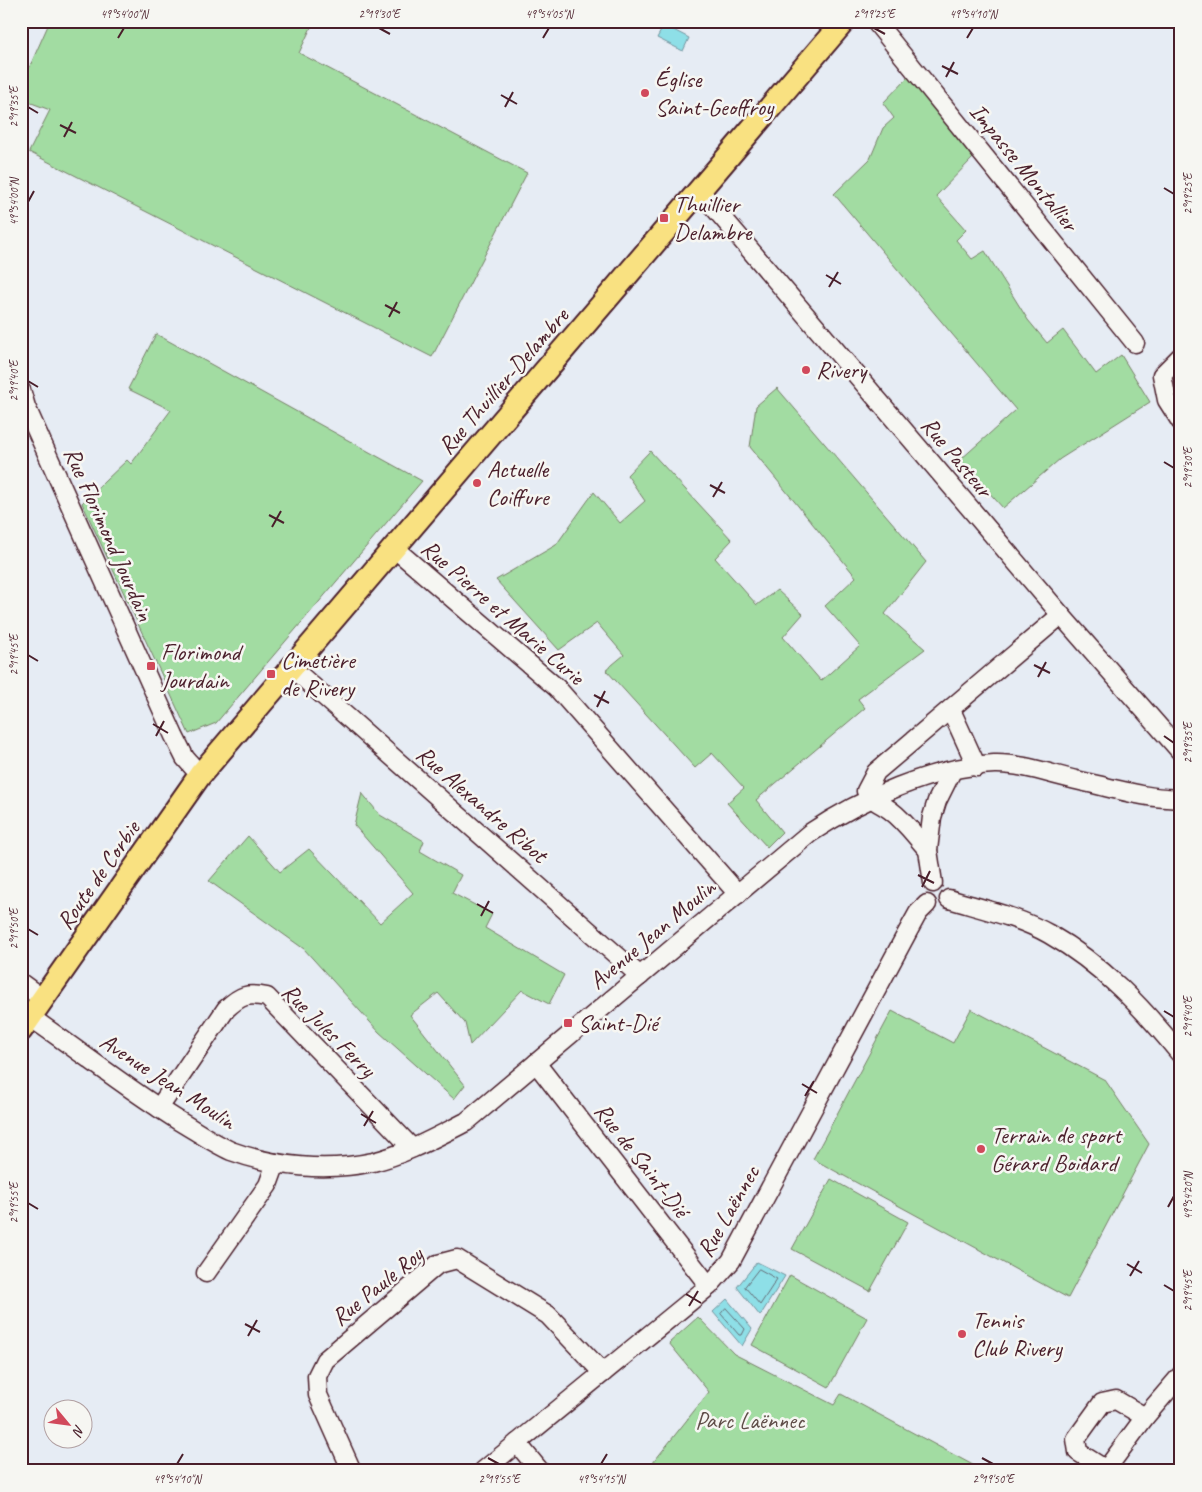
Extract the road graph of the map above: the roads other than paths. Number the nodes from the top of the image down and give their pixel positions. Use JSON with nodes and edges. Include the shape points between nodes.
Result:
{"nodes":[{"id":1,"x":844,"y":21,"type":"edge"},
{"id":2,"x":875,"y":21,"type":"edge"},
{"id":3,"x":700,"y":191,"type":"junction"},
{"id":4,"x":1135,"y":343,"type":"dead end"},
{"id":5,"x":1181,"y":356,"type":"edge"},
{"id":6,"x":21,"y":390,"type":"edge"},
{"id":7,"x":1181,"y":422,"type":"edge"},
{"id":8,"x":394,"y":548,"type":"junction"},
{"id":9,"x":1061,"y":616,"type":"junction"},
{"id":10,"x":292,"y":668,"type":"junction"},
{"id":11,"x":951,"y":710,"type":"junction"},
{"id":12,"x":1181,"y":752,"type":"edge"},
{"id":13,"x":977,"y":767,"type":"junction"},
{"id":14,"x":952,"y":771,"type":"junction"},
{"id":15,"x":200,"y":775,"type":"junction"},
{"id":16,"x":870,"y":798,"type":"junction"},
{"id":17,"x":1178,"y":801,"type":"edge"},
{"id":18,"x":928,"y":850,"type":"junction"},
{"id":19,"x":933,"y":883,"type":"junction"},
{"id":20,"x":738,"y":894,"type":"junction"},
{"id":21,"x":949,"y":899,"type":"junction"},
{"id":22,"x":927,"y":904,"type":"junction"},
{"id":23,"x":640,"y":976,"type":"junction"},
{"id":24,"x":21,"y":983,"type":"edge"},
{"id":25,"x":31,"y":1015,"type":"edge"},
{"id":26,"x":1181,"y":1055,"type":"edge"},
{"id":27,"x":536,"y":1063,"type":"junction"},
{"id":28,"x":159,"y":1108,"type":"junction"},
{"id":29,"x":412,"y":1148,"type":"junction"},
{"id":30,"x":276,"y":1163,"type":"junction"},
{"id":31,"x":206,"y":1273,"type":"dead end"},
{"id":32,"x":709,"y":1286,"type":"junction"},
{"id":33,"x":603,"y":1373,"type":"junction"},
{"id":34,"x":1181,"y":1375,"type":"edge"},
{"id":35,"x":1145,"y":1417,"type":"junction"},
{"id":36,"x":517,"y":1443,"type":"junction"},
{"id":37,"x":1106,"y":1470,"type":"edge"},
{"id":38,"x":352,"y":1471,"type":"edge"},
{"id":39,"x":482,"y":1471,"type":"edge"},
{"id":40,"x":540,"y":1471,"type":"edge"}],
"edges":[{"from":1,"to":3,"type":"main road","name":"Rue Thuillier-Delambre"},
{"from":2,"to":4,"type":"street","name":"Impasse Montallier"},
{"from":3,"to":8,"type":"main road","name":"Rue Thuillier-Delambre"},
{"from":3,"to":9,"type":"street","name":"Rue Pasteur"},
{"from":5,"to":7,"type":"street","via":[[1162,375],[1167,400]]},
{"from":6,"to":15,"type":"street","name":"Rue Florimond Jourdain","via":[[174,736],[185,758]]},
{"from":8,"to":10,"type":"main road","name":"Rue Thuillier-Delambre"},
{"from":8,"to":20,"type":"street","name":"Rue Pierre et Marie Curie","via":[[557,688]]},
{"from":9,"to":11,"type":"street"},
{"from":9,"to":12,"type":"street","name":"Rue Pasteur"},
{"from":10,"to":15,"type":"main road","name":"Rue Thuillier-Delambre"},
{"from":10,"to":23,"type":"street","name":"Rue Alexandre Ribot"},
{"from":11,"to":13,"type":"street"},
{"from":11,"to":16,"type":"street","via":[[876,772],[866,791]]},
{"from":13,"to":14,"type":"street","name":"Avenue Jean Moulin"},
{"from":13,"to":17,"type":"street","name":"Avenue Jean Moulin","via":[[1005,765]]},
{"from":14,"to":16,"type":"street","name":"Avenue Jean Moulin"},
{"from":14,"to":18,"type":"street","via":[[934,809]]},
{"from":15,"to":25,"type":"main road","name":"Route de Corbie"},
{"from":16,"to":18,"type":"street","via":[[890,810]]},
{"from":16,"to":20,"type":"street","name":"Avenue Jean Moulin","via":[[810,833]]},
{"from":18,"to":19,"type":"street"},
{"from":19,"to":21,"type":"street","via":[[945,886]]},
{"from":19,"to":22,"type":"street","via":[[924,892]]},
{"from":20,"to":23,"type":"street","name":"Avenue Jean Moulin"},
{"from":21,"to":22,"type":"street","via":[[938,908]]},
{"from":21,"to":26,"type":"street","via":[[1049,934],[1101,970],[1147,1014]]},
{"from":22,"to":32,"type":"street","name":"Rue Laënnec","via":[[907,933],[731,1261]]},
{"from":23,"to":27,"type":"street","name":"Avenue Jean Moulin"},
{"from":24,"to":25,"type":"street","name":"Avenue Jean Moulin"},
{"from":25,"to":28,"type":"street","name":"Avenue Jean Moulin"},
{"from":27,"to":29,"type":"street","name":"Avenue Jean Moulin","via":[[466,1122]]},
{"from":27,"to":32,"type":"street","name":"Rue de Saint-Dié"},
{"from":28,"to":29,"type":"street","name":"Rue Jules Ferry","via":[[226,1009],[238,998],[257,995],[267,998]]},
{"from":28,"to":30,"type":"street","name":"Avenue Jean Moulin","via":[[231,1151]]},
{"from":29,"to":30,"type":"street","name":"Avenue Jean Moulin","via":[[374,1162],[344,1167],[317,1168]]},
{"from":30,"to":31,"type":"street","via":[[268,1185]]},
{"from":32,"to":33,"type":"street","name":"Rue Laënnec"},
{"from":33,"to":36,"type":"street","name":"Rue Laënnec"},
{"from":33,"to":38,"type":"street","name":"Rue Paule Roy","via":[[548,1315],[457,1259],[438,1264],[325,1360],[317,1376],[318,1395]]},
{"from":34,"to":35,"type":"street"},
{"from":35,"to":37,"type":"street"},
{"from":35,"to":37,"type":"street","via":[[1116,1400],[1102,1403],[1076,1439],[1078,1452]]},
{"from":36,"to":39,"type":"street","name":"Rue Laënnec"},
{"from":36,"to":40,"type":"street"}]}
